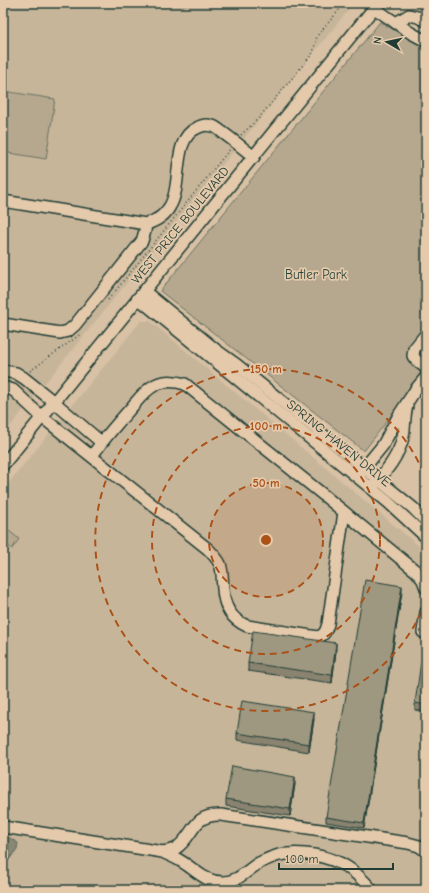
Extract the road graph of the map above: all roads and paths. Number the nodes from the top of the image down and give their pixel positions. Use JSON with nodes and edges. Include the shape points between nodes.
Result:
{"nodes":[{"id":1,"x":345,"y":3,"type":"edge"},
{"id":2,"x":376,"y":5,"type":"edge"},
{"id":3,"x":426,"y":21,"type":"edge"},
{"id":4,"x":396,"y":23,"type":"junction"},
{"id":5,"x":426,"y":41,"type":"edge"},
{"id":6,"x":236,"y":141,"type":"junction"},
{"id":7,"x":254,"y":157,"type":"junction"},
{"id":8,"x":3,"y":201,"type":"edge"},
{"id":9,"x":146,"y":224,"type":"junction"},
{"id":10,"x":141,"y":295,"type":"junction"},
{"id":11,"x":105,"y":303,"type":"dead end"},
{"id":12,"x":3,"y":324,"type":"edge"},
{"id":13,"x":82,"y":331,"type":"dead end"},
{"id":14,"x":426,"y":334,"type":"edge"},
{"id":15,"x":426,"y":368,"type":"edge"},
{"id":16,"x":6,"y":372,"type":"edge"},
{"id":17,"x":426,"y":377,"type":"edge"},
{"id":18,"x":24,"y":378,"type":"junction"},
{"id":19,"x":5,"y":387,"type":"edge"},
{"id":20,"x":409,"y":399,"type":"junction"},
{"id":21,"x":54,"y":402,"type":"junction"},
{"id":22,"x":42,"y":417,"type":"junction"},
{"id":23,"x":101,"y":442,"type":"junction"},
{"id":24,"x":92,"y":456,"type":"junction"},
{"id":25,"x":3,"y":465,"type":"edge"},
{"id":26,"x":361,"y":472,"type":"junction"},
{"id":27,"x":375,"y":484,"type":"junction"},
{"id":28,"x":344,"y":512,"type":"junction"},
{"id":29,"x":426,"y":521,"type":"edge"},
{"id":30,"x":426,"y":537,"type":"edge"},
{"id":31,"x":426,"y":588,"type":"edge"},
{"id":32,"x":426,"y":612,"type":"edge"},
{"id":33,"x":423,"y":632,"type":"dead end"},
{"id":34,"x":3,"y":827,"type":"edge"},
{"id":35,"x":426,"y":851,"type":"edge"},
{"id":36,"x":162,"y":852,"type":"junction"},
{"id":37,"x":372,"y":890,"type":"edge"}],
"edges":[{"from":1,"to":6,"type":"path","via":[[317,36],[313,53],[258,119]]},
{"from":2,"to":4,"type":"street"},
{"from":2,"to":7,"type":"street","name":"WEST PRICE BOULEVARD"},
{"from":3,"to":4,"type":"street","via":[[409,15]]},
{"from":4,"to":5,"type":"street"},
{"from":6,"to":7,"type":"street"},
{"from":6,"to":9,"type":"street","via":[[213,126],[204,125],[192,130],[185,137],[181,150],[176,189],[171,205],[156,221]]},
{"from":6,"to":11,"type":"path"},
{"from":7,"to":10,"type":"street","name":"WEST PRICE BOULEVARD"},
{"from":8,"to":9,"type":"street"},
{"from":9,"to":12,"type":"street","via":[[142,241],[68,331],[60,333]]},
{"from":10,"to":21,"type":"street","name":"WEST PRICE BOULEVARD"},
{"from":10,"to":26,"type":"street","name":"SPRING HAVEN DRIVE"},
{"from":13,"to":18,"type":"path"},
{"from":14,"to":15,"type":"street","via":[[414,349],[413,356]]},
{"from":16,"to":18,"type":"street","via":[[16,373]]},
{"from":16,"to":19,"type":"street"},
{"from":17,"to":20,"type":"street"},
{"from":18,"to":21,"type":"street"},
{"from":19,"to":22,"type":"street","via":[[13,390]]},
{"from":20,"to":26,"type":"street","via":[[383,445]]},
{"from":20,"to":27,"type":"street","via":[[400,448]]},
{"from":21,"to":22,"type":"street","name":"WEST PRICE BOULEVARD"},
{"from":21,"to":23,"type":"street"},
{"from":22,"to":24,"type":"street"},
{"from":22,"to":25,"type":"street","name":"WEST PRICE BOULEVARD"},
{"from":23,"to":24,"type":"street"},
{"from":23,"to":28,"type":"street","via":[[149,389],[161,382],[179,382],[191,388]]},
{"from":24,"to":28,"type":"street","via":[[217,558],[222,572],[225,604],[240,623],[255,628],[318,637],[324,634],[328,624]]},
{"from":26,"to":27,"type":"street","name":"SPRING HAVEN DRIVE"},
{"from":27,"to":29,"type":"street","name":"SPRING HAVEN DRIVE","via":[[413,508]]},
{"from":27,"to":30,"type":"street","name":"SPRING HAVEN DRIVE","via":[[399,512]]},
{"from":28,"to":31,"type":"street","via":[[416,572]]},
{"from":32,"to":33,"type":"street"},
{"from":34,"to":36,"type":"street"},
{"from":35,"to":36,"type":"street","via":[[408,843],[212,815],[206,816],[195,825],[174,850]]},
{"from":36,"to":37,"type":"street","via":[[179,859],[206,879],[221,882],[237,879],[253,867],[278,856],[319,856],[347,867]]}]}
